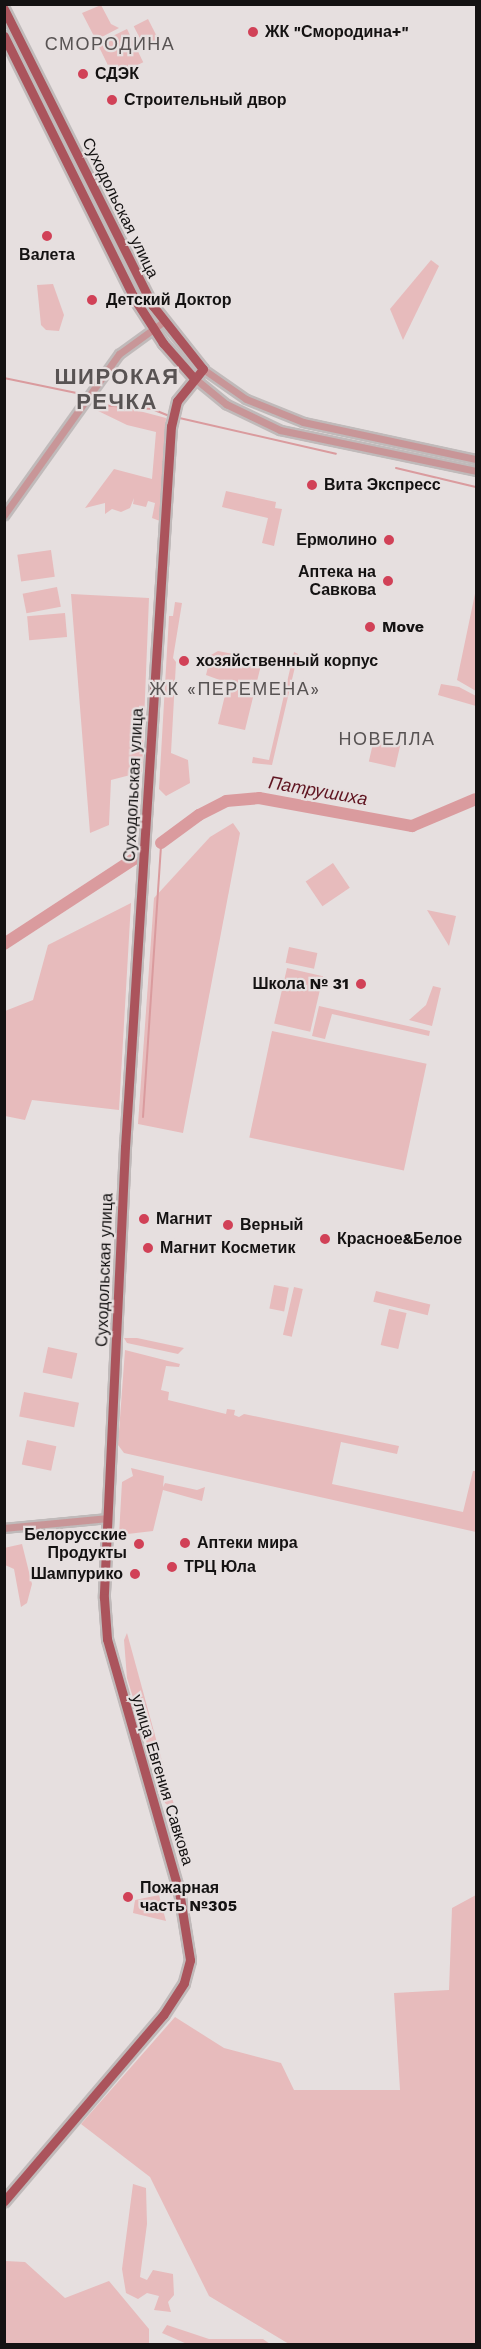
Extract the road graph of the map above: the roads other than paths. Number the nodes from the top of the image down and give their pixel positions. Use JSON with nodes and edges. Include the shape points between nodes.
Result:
{"nodes":[{"id":1,"x":4,"y":9,"type":"edge"},
{"id":2,"x":4,"y":36,"type":"edge"},
{"id":3,"x":163,"y":322,"type":"junction"},
{"id":4,"x":153,"y":329,"type":"junction"},
{"id":5,"x":203,"y":369,"type":"junction"},
{"id":6,"x":193,"y":377,"type":"junction"},
{"id":7,"x":477,"y":459,"type":"edge"},
{"id":8,"x":477,"y":471,"type":"edge"},
{"id":9,"x":4,"y":515,"type":"edge"},
{"id":10,"x":108,"y":1518,"type":"junction"},
{"id":11,"x":4,"y":1528,"type":"edge"},
{"id":12,"x":4,"y":2201,"type":"edge"}],
"edges":[{"from":1,"to":3,"type":"main road","name":"Суходольская улица"},
{"from":2,"to":4,"type":"main road","name":"Суходольская улица"},
{"from":3,"to":4,"type":"street"},
{"from":3,"to":5,"type":"main road","name":"Суходольская улица"},
{"from":4,"to":6,"type":"main road","name":"Суходольская улица"},
{"from":4,"to":9,"type":"street","via":[[119,354]]},
{"from":5,"to":6,"type":"main road","name":"Суходольская улица"},
{"from":5,"to":7,"type":"street","via":[[246,399],[303,422]]},
{"from":6,"to":8,"type":"street","via":[[226,404],[280,430]]},
{"from":6,"to":10,"type":"main road","name":"Суходольская улица","via":[[173,408],[171,426],[125,1147]]},
{"from":10,"to":11,"type":"street"},
{"from":10,"to":12,"type":"main road","name":"улица Евгения Савкова","via":[[104,1598],[107,1639],[179,1891],[190,1960],[184,1983],[163,2015]]}]}
